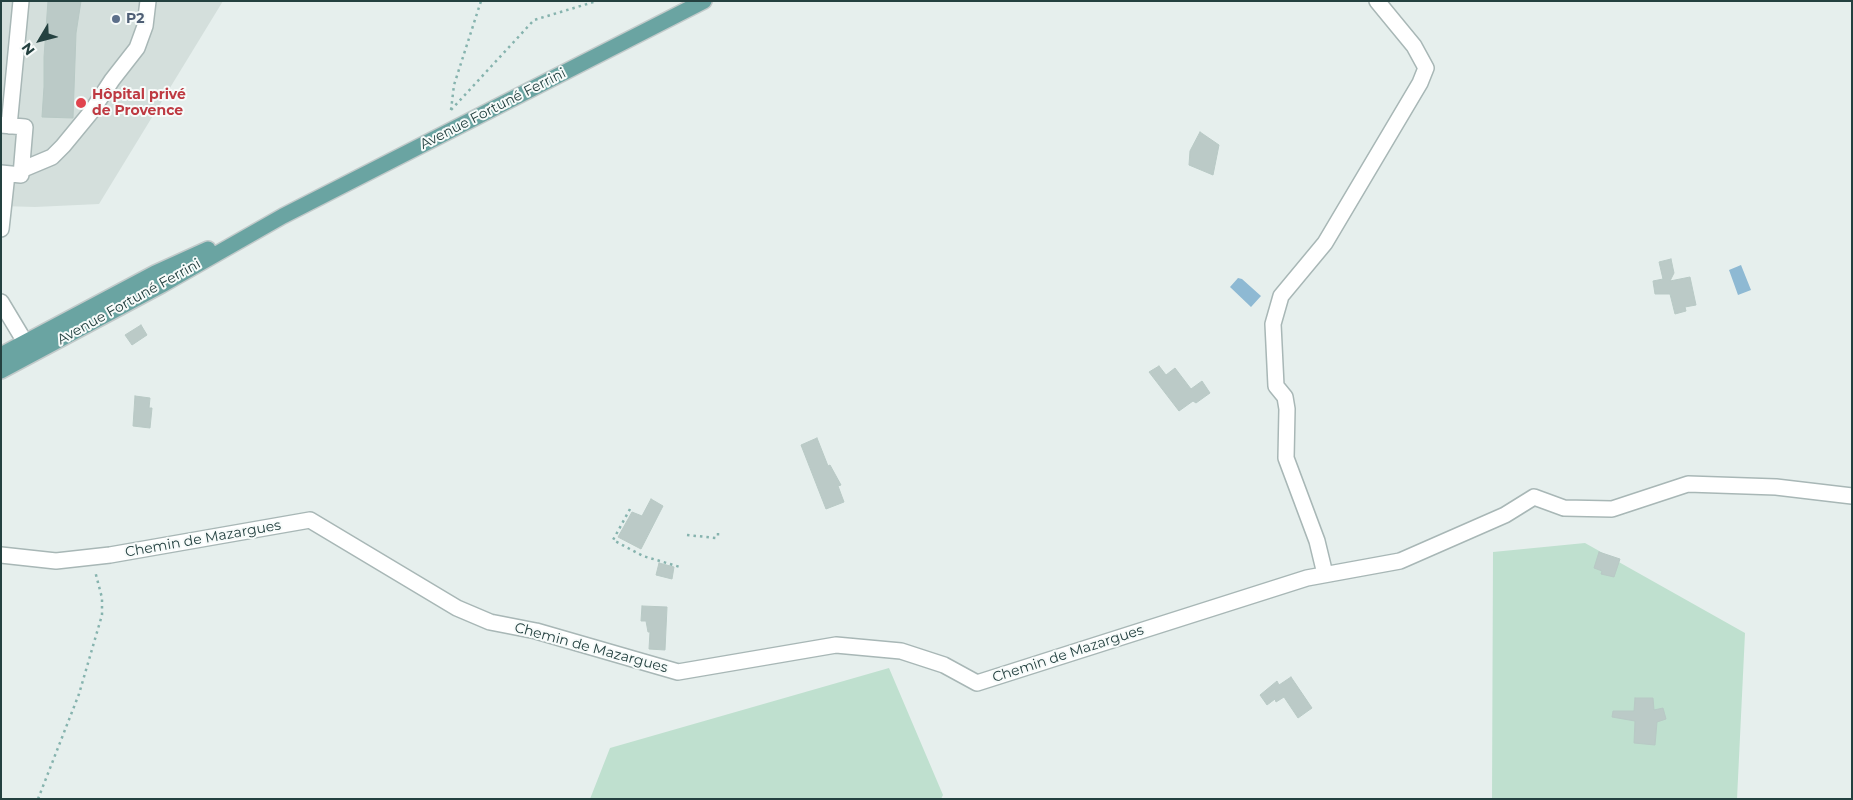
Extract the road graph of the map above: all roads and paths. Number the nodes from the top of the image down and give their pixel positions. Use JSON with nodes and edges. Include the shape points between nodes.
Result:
{"nodes":[{"id":1,"x":20,"y":1,"type":"edge"},
{"id":2,"x":148,"y":1,"type":"edge"},
{"id":3,"x":481,"y":1,"type":"edge"},
{"id":4,"x":597,"y":1,"type":"edge"},
{"id":5,"x":704,"y":1,"type":"edge"},
{"id":6,"x":1377,"y":1,"type":"edge"},
{"id":7,"x":5,"y":125,"type":"edge"},
{"id":8,"x":10,"y":172,"type":"edge"},
{"id":9,"x":283,"y":216,"type":"junction"},
{"id":10,"x":1,"y":228,"type":"edge"},
{"id":11,"x":1,"y":302,"type":"edge"},
{"id":12,"x":25,"y":342,"type":"junction"},
{"id":13,"x":1,"y":355,"type":"edge"},
{"id":14,"x":20,"y":361,"type":"junction"},
{"id":15,"x":1,"y":371,"type":"edge"},
{"id":16,"x":1852,"y":496,"type":"edge"},
{"id":17,"x":630,"y":509,"type":"dead end"},
{"id":18,"x":718,"y":532,"type":"dead end"},
{"id":19,"x":687,"y":535,"type":"dead end"},
{"id":20,"x":1,"y":555,"type":"edge"},
{"id":21,"x":92,"y":557,"type":"junction"},
{"id":22,"x":680,"y":567,"type":"dead end"},
{"id":23,"x":1325,"y":574,"type":"junction"},
{"id":24,"x":38,"y":799,"type":"edge"}],
"edges":[{"from":1,"to":7,"type":"street"},
{"from":2,"to":8,"type":"street","via":[[145,26],[137,48],[91,112],[52,156]]},
{"from":3,"to":4,"type":"path","via":[[454,85],[451,110],[534,20]]},
{"from":5,"to":9,"type":"main road","name":"Avenue Fortuné Ferrini"},
{"from":6,"to":23,"type":"street","via":[[1414,46],[1426,68],[1325,243],[1281,296],[1272,324],[1276,386],[1285,397],[1287,409],[1286,458],[1317,541]]},
{"from":7,"to":8,"type":"street","via":[[24,127]]},
{"from":8,"to":10,"type":"street"},
{"from":9,"to":12,"type":"main road","name":"Avenue Fortuné Ferrini","via":[[154,273]]},
{"from":9,"to":14,"type":"main road","name":"Avenue Fortuné Ferrini"},
{"from":11,"to":12,"type":"street"},
{"from":12,"to":13,"type":"main road","name":"Avenue Fortuné Ferrini"},
{"from":12,"to":14,"type":"street"},
{"from":13,"to":14,"type":"street"},
{"from":14,"to":15,"type":"main road","name":"Avenue Fortuné Ferrini"},
{"from":16,"to":23,"type":"street","name":"Chemin de Mazargues","via":[[1776,487],[1688,484],[1612,509],[1564,508],[1534,497],[1505,515],[1400,561]]},
{"from":17,"to":22,"type":"path","via":[[613,540],[643,556]]},
{"from":18,"to":19,"type":"path","via":[[716,538]]},
{"from":20,"to":21,"type":"street","name":"Chemin de Mazargues","via":[[56,561]]},
{"from":21,"to":23,"type":"street","name":"Chemin de Mazargues","via":[[310,520],[457,608],[490,622],[536,631],[678,672],[836,645],[901,651],[944,665],[977,683]]},
{"from":21,"to":24,"type":"path","via":[[102,598],[102,615],[79,694]]}]}
